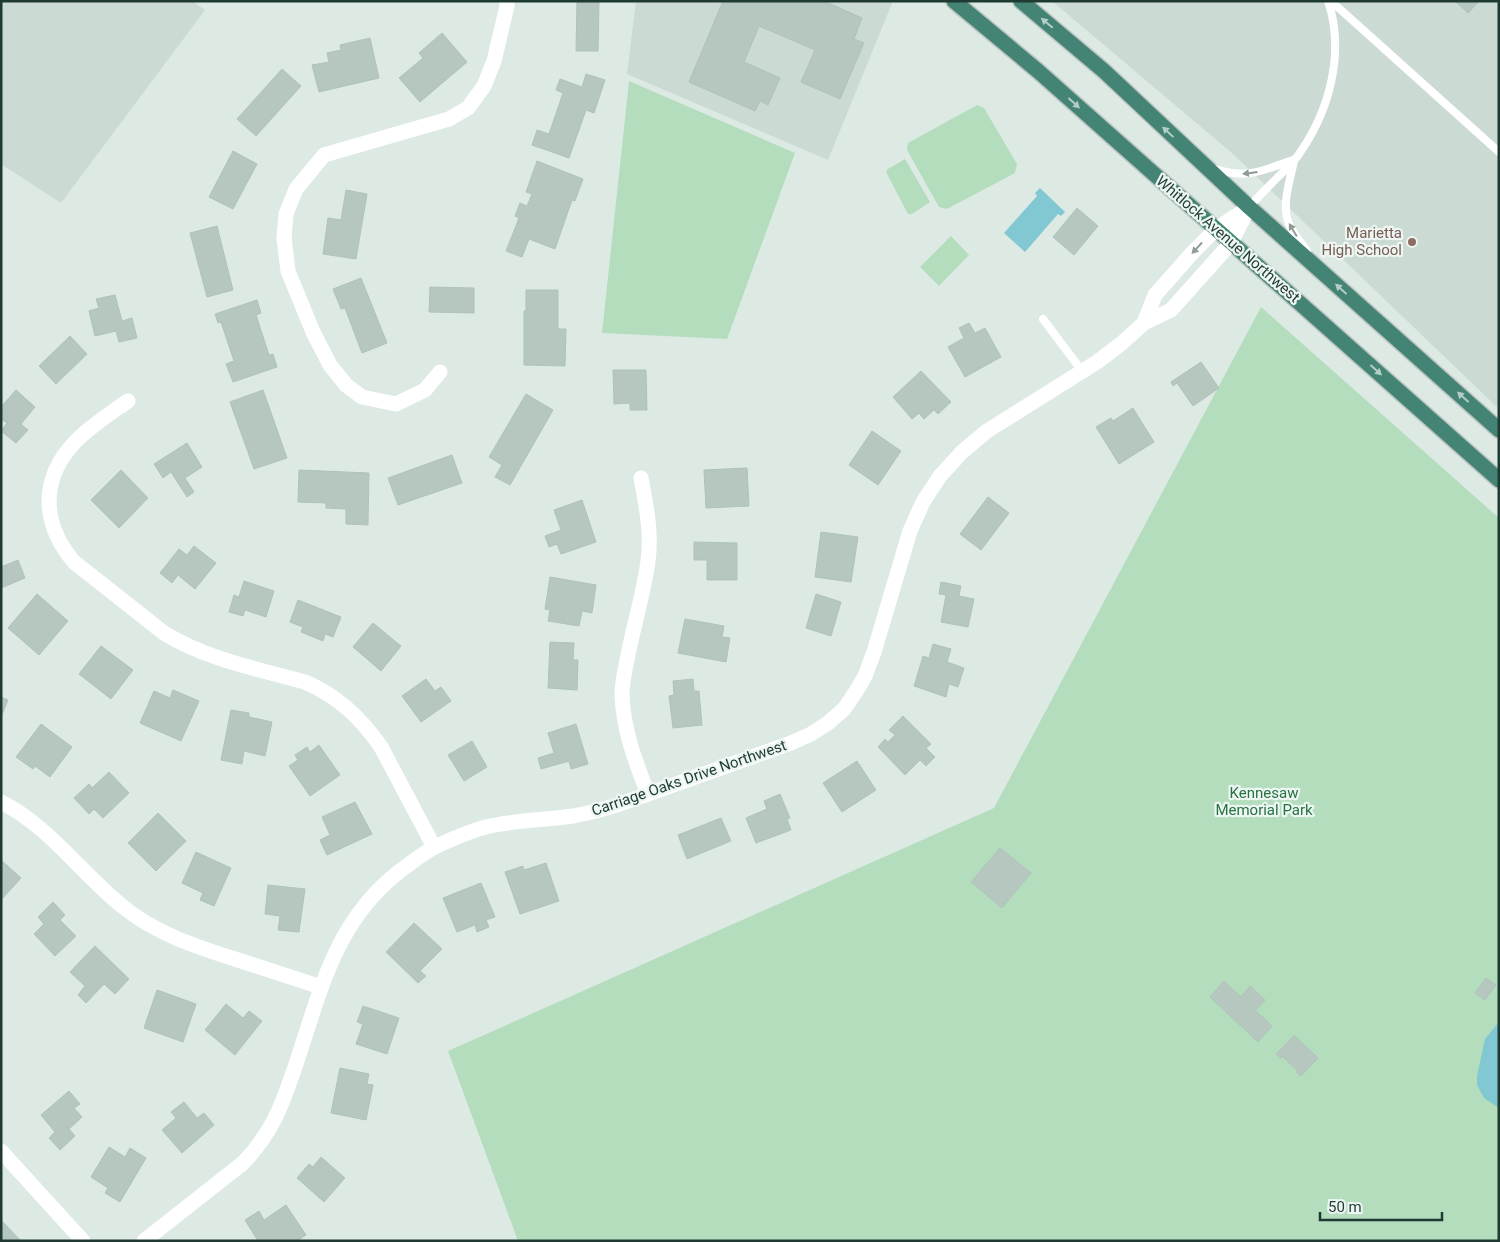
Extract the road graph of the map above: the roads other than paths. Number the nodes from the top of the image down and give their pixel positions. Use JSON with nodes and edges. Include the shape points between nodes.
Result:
{"nodes":[{"id":1,"x":507,"y":1,"type":"edge"},
{"id":2,"x":954,"y":1,"type":"edge"},
{"id":3,"x":1329,"y":1,"type":"edge"},
{"id":4,"x":1021,"y":2,"type":"edge"},
{"id":5,"x":1499,"y":152,"type":"edge"},
{"id":6,"x":1295,"y":160,"type":"junction"},
{"id":7,"x":1204,"y":165,"type":"junction"},
{"id":8,"x":1249,"y":208,"type":"junction"},
{"id":9,"x":1216,"y":229,"type":"junction"},
{"id":10,"x":1231,"y":243,"type":"junction"},
{"id":11,"x":1321,"y":270,"type":"junction"},
{"id":12,"x":1043,"y":319,"type":"dead end"},
{"id":13,"x":1144,"y":323,"type":"junction"},
{"id":14,"x":1082,"y":371,"type":"junction"},
{"id":15,"x":440,"y":372,"type":"dead end"},
{"id":16,"x":128,"y":400,"type":"dead end"},
{"id":17,"x":1499,"y":430,"type":"edge"},
{"id":18,"x":640,"y":478,"type":"dead end"},
{"id":19,"x":1499,"y":480,"type":"edge"},
{"id":20,"x":648,"y":794,"type":"junction"},
{"id":21,"x":1,"y":802,"type":"edge"},
{"id":22,"x":434,"y":847,"type":"junction"},
{"id":23,"x":321,"y":987,"type":"junction"},
{"id":24,"x":1,"y":1151,"type":"edge"},
{"id":25,"x":83,"y":1241,"type":"edge"},
{"id":26,"x":144,"y":1241,"type":"edge"}],
"edges":[{"from":1,"to":15,"type":"street","via":[[494,61],[484,86],[468,108],[449,119],[324,154],[296,189],[286,214],[284,238],[288,271],[312,332],[330,365],[346,385],[362,397],[396,404],[425,390]]},
{"from":2,"to":9,"type":"highway","name":"Whitlock Avenue Northwest","one_way":true},
{"from":3,"to":5,"type":"lane"},
{"from":3,"to":6,"type":"lane","via":[[1335,43],[1333,75],[1317,123]]},
{"from":7,"to":4,"type":"highway","one_way":true,"via":[[1104,71]]},
{"from":6,"to":7,"type":"lane","one_way":true,"via":[[1248,174],[1228,173]]},
{"from":6,"to":8,"type":"lane"},
{"from":11,"to":6,"type":"lane","one_way":true,"via":[[1287,219],[1287,194]]},
{"from":7,"to":8,"type":"highway"},
{"from":8,"to":9,"type":"street"},
{"from":8,"to":10,"type":"street"},
{"from":8,"to":11,"type":"highway"},
{"from":9,"to":10,"type":"highway","name":"Whitlock Avenue Northwest"},
{"from":9,"to":13,"type":"street","one_way":true,"via":[[1155,295]]},
{"from":10,"to":13,"type":"street","via":[[1171,310]]},
{"from":10,"to":19,"type":"highway","name":"Whitlock Avenue Northwest","one_way":true},
{"from":17,"to":11,"type":"highway","one_way":true},
{"from":12,"to":14,"type":"lane"},
{"from":13,"to":14,"type":"street","name":"Carriage Oaks Drive Northwest"},
{"from":14,"to":20,"type":"street","name":"Carriage Oaks Drive Northwest","via":[[987,431],[940,476],[910,530],[874,652],[865,676],[844,709],[828,723],[798,740]]},
{"from":16,"to":22,"type":"street","via":[[90,428],[59,464],[52,484],[49,513],[63,550],[178,642],[208,655],[305,682],[320,688],[348,708],[381,747]]},
{"from":18,"to":20,"type":"street","via":[[650,541],[622,694],[628,734]]},
{"from":20,"to":22,"type":"street","name":"Carriage Oaks Drive Northwest","via":[[572,816],[490,826]]},
{"from":21,"to":23,"type":"street","via":[[39,828],[140,920],[197,947]]},
{"from":22,"to":23,"type":"street","name":"Carriage Oaks Drive Northwest","via":[[392,877],[370,898],[346,932]]},
{"from":23,"to":26,"type":"street","name":"Carriage Oaks Drive Northwest","via":[[283,1102],[257,1149]]},
{"from":24,"to":25,"type":"street"}]}
